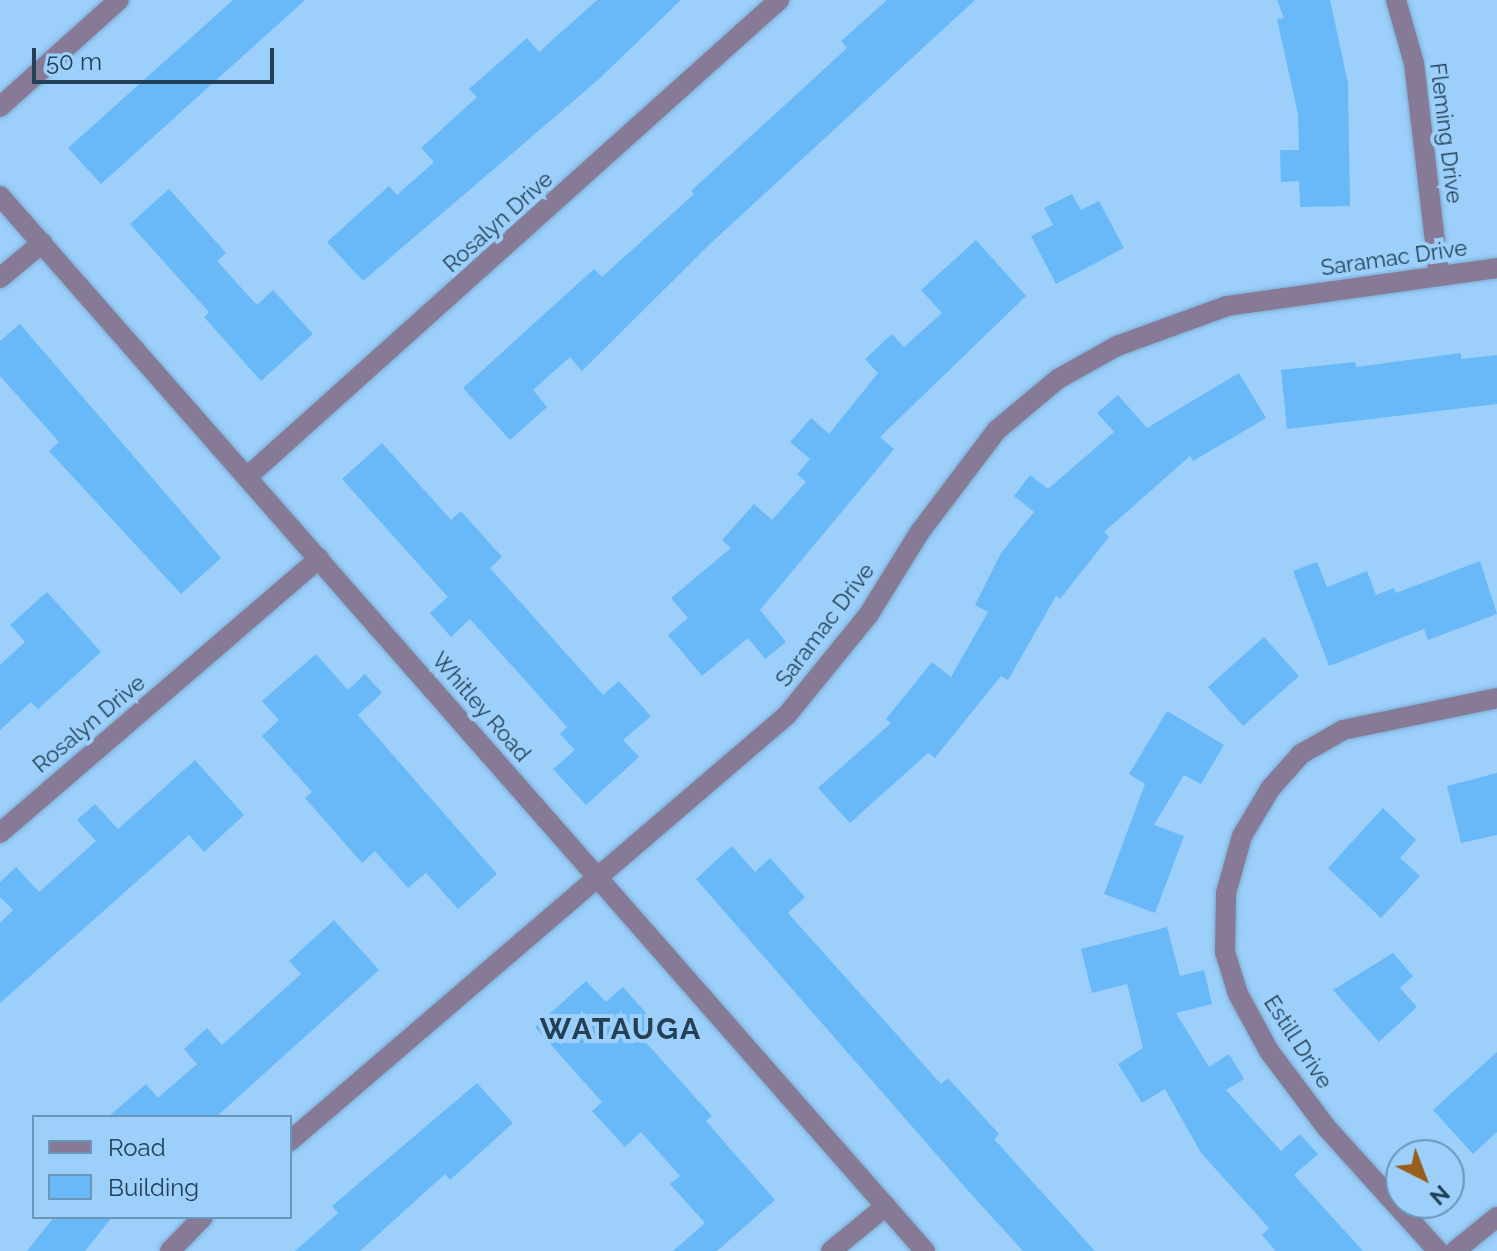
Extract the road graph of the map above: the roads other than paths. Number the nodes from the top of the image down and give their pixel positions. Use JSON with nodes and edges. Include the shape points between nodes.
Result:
{"nodes":[{"id":1,"x":119,"y":0,"type":"edge"},
{"id":2,"x":779,"y":0,"type":"edge"},
{"id":3,"x":1396,"y":0,"type":"edge"},
{"id":4,"x":0,"y":107,"type":"edge"},
{"id":5,"x":0,"y":196,"type":"edge"},
{"id":6,"x":42,"y":243,"type":"junction"},
{"id":7,"x":1497,"y":268,"type":"edge"},
{"id":8,"x":1439,"y":275,"type":"junction"},
{"id":9,"x":0,"y":278,"type":"edge"},
{"id":10,"x":247,"y":477,"type":"junction"},
{"id":11,"x":319,"y":559,"type":"junction"},
{"id":12,"x":1497,"y":698,"type":"edge"},
{"id":13,"x":0,"y":833,"type":"edge"},
{"id":14,"x":600,"y":879,"type":"junction"},
{"id":15,"x":292,"y":1139,"type":"edge"},
{"id":16,"x":886,"y":1206,"type":"junction"},
{"id":17,"x":1497,"y":1217,"type":"edge"},
{"id":18,"x":201,"y":1219,"type":"edge"},
{"id":19,"x":170,"y":1251,"type":"edge"},
{"id":20,"x":831,"y":1251,"type":"edge"},
{"id":21,"x":925,"y":1251,"type":"edge"},
{"id":22,"x":1438,"y":1251,"type":"edge"},
{"id":23,"x":1455,"y":1251,"type":"edge"}],
"edges":[{"from":1,"to":4,"type":"street"},
{"from":2,"to":10,"type":"street","name":"Rosalyn Drive"},
{"from":3,"to":8,"type":"street","name":"Fleming Drive","via":[[1414,63]]},
{"from":5,"to":6,"type":"street","name":"Whitley Road"},
{"from":6,"to":9,"type":"street"},
{"from":6,"to":10,"type":"street","name":"Whitley Road"},
{"from":7,"to":8,"type":"street","name":"Saramac Drive"},
{"from":8,"to":14,"type":"street","name":"Saramac Drive","via":[[1227,306],[1117,346],[1058,379],[997,430],[919,533],[869,614],[787,715]]},
{"from":10,"to":11,"type":"street","name":"Whitley Road"},
{"from":11,"to":13,"type":"street","name":"Rosalyn Drive"},
{"from":11,"to":14,"type":"street","name":"Whitley Road"},
{"from":12,"to":22,"type":"street","name":"Estill Drive","via":[[1343,730],[1301,754],[1270,789],[1242,836],[1226,893],[1225,952],[1238,994],[1269,1051],[1326,1127]]},
{"from":14,"to":15,"type":"street","name":"Saramac Drive"},
{"from":14,"to":16,"type":"street","name":"Whitley Road"},
{"from":16,"to":20,"type":"street"},
{"from":16,"to":21,"type":"street","name":"Whitley Road"},
{"from":17,"to":23,"type":"street"},
{"from":18,"to":19,"type":"street"}]}
